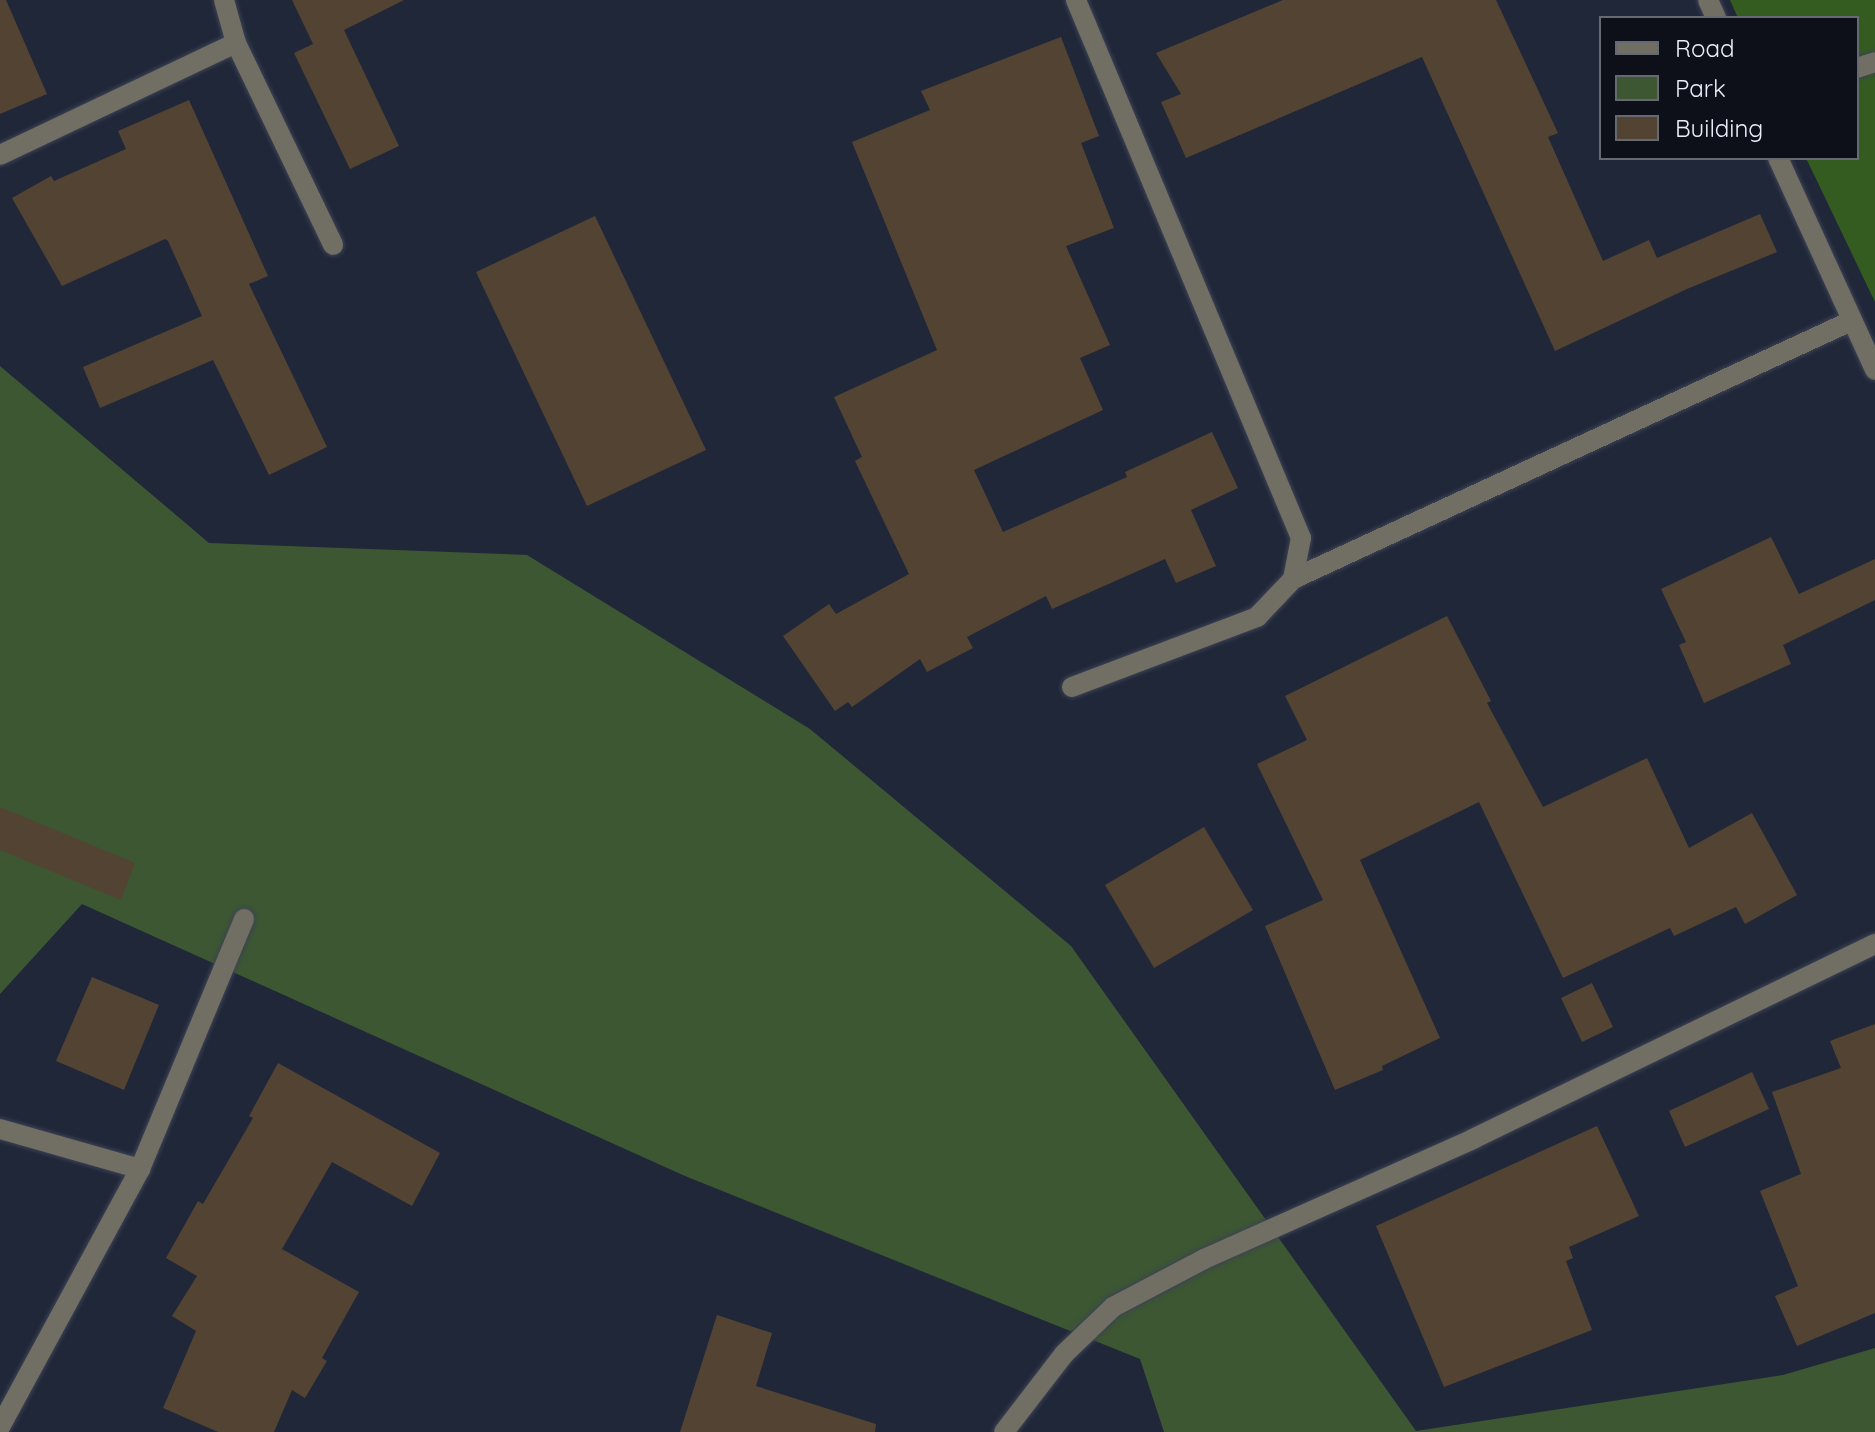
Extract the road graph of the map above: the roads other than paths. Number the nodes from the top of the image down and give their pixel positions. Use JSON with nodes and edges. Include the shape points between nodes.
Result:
{"nodes":[{"id":1,"x":224,"y":0,"type":"edge"},
{"id":2,"x":1076,"y":0,"type":"edge"},
{"id":3,"x":236,"y":43,"type":"junction"},
{"id":4,"x":0,"y":155,"type":"edge"},
{"id":5,"x":1779,"y":160,"type":"edge"},
{"id":6,"x":333,"y":245,"type":"dead end"},
{"id":7,"x":1851,"y":321,"type":"junction"},
{"id":8,"x":1875,"y":370,"type":"edge"},
{"id":9,"x":1293,"y":579,"type":"junction"},
{"id":10,"x":1072,"y":687,"type":"dead end"},
{"id":11,"x":244,"y":919,"type":"dead end"},
{"id":12,"x":1875,"y":944,"type":"edge"},
{"id":13,"x":0,"y":1129,"type":"edge"},
{"id":14,"x":140,"y":1169,"type":"junction"},
{"id":15,"x":0,"y":1427,"type":"edge"},
{"id":16,"x":1004,"y":1432,"type":"edge"}],
"edges":[{"from":1,"to":3,"type":"street"},
{"from":2,"to":9,"type":"street","via":[[1301,538]]},
{"from":3,"to":4,"type":"street"},
{"from":3,"to":6,"type":"street"},
{"from":5,"to":7,"type":"street"},
{"from":7,"to":8,"type":"street"},
{"from":7,"to":9,"type":"street"},
{"from":9,"to":10,"type":"street","via":[[1257,617]]},
{"from":11,"to":14,"type":"street"},
{"from":12,"to":16,"type":"street","via":[[1473,1139],[1204,1259],[1113,1307],[1064,1354]]},
{"from":13,"to":14,"type":"street"},
{"from":14,"to":15,"type":"street"}]}
